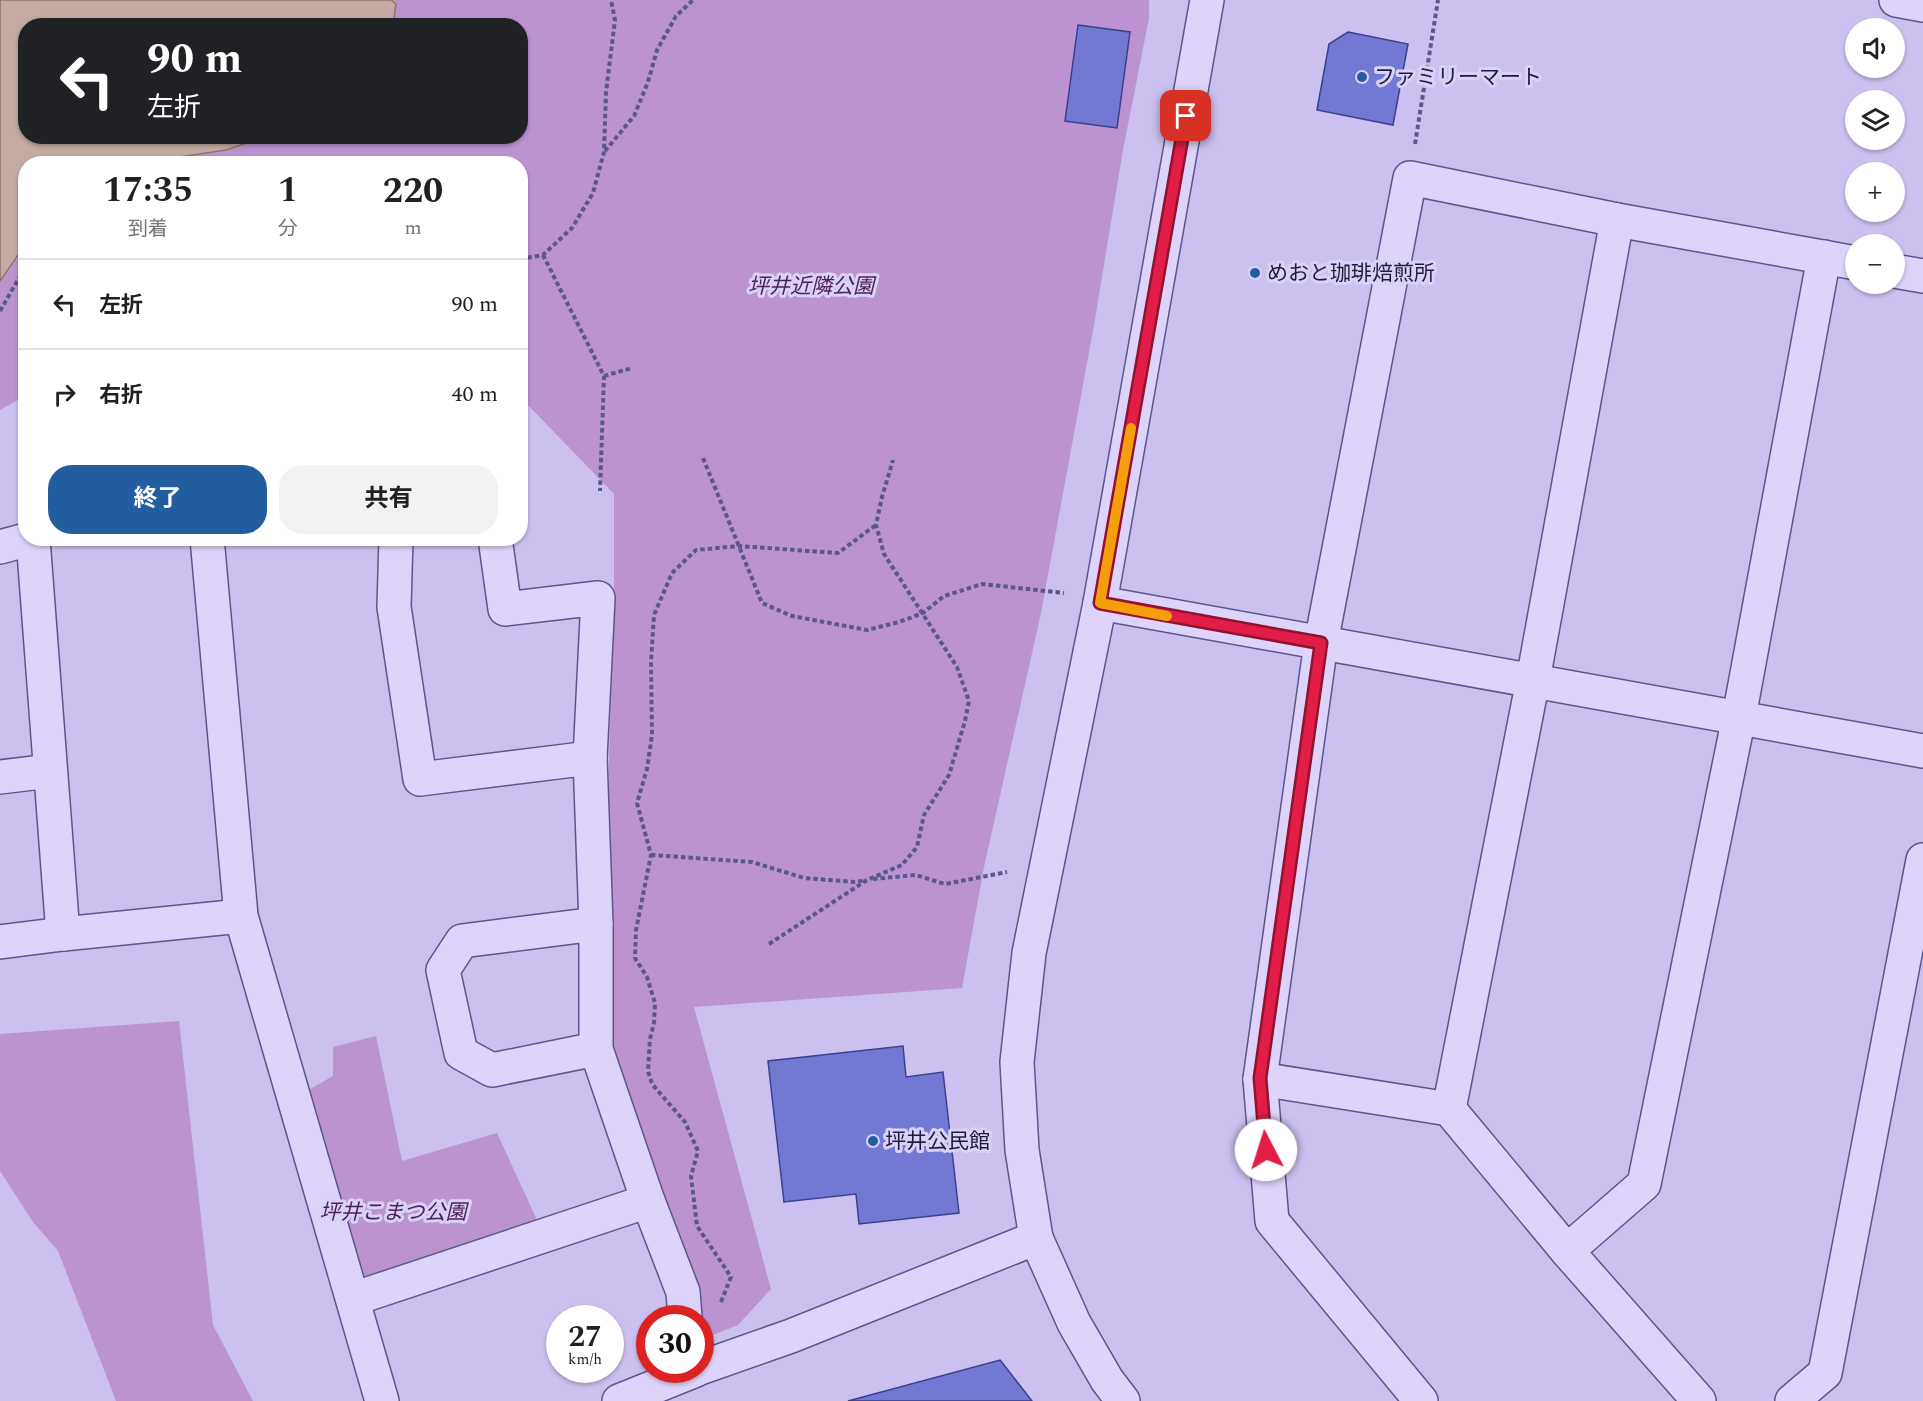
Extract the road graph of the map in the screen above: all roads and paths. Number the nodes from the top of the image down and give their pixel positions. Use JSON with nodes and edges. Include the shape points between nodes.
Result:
{"nodes":[{"id":1,"x":611,"y":0,"type":"edge"},
{"id":2,"x":693,"y":0,"type":"edge"},
{"id":3,"x":1207,"y":0,"type":"edge"},
{"id":4,"x":1438,"y":0,"type":"edge"},
{"id":5,"x":1896,"y":0,"type":"edge"},
{"id":6,"x":1923,"y":5,"type":"edge"},
{"id":7,"x":604,"y":152,"type":"junction"},
{"id":8,"x":1410,"y":178,"type":"junction"},
{"id":9,"x":1617,"y":220,"type":"junction"},
{"id":10,"x":543,"y":255,"type":"junction"},
{"id":11,"x":1824,"y":257,"type":"junction"},
{"id":12,"x":528,"y":258,"type":"edge"},
{"id":13,"x":1845,"y":261,"type":"edge"},
{"id":14,"x":1905,"y":273,"type":"edge"},
{"id":15,"x":1923,"y":276,"type":"edge"},
{"id":16,"x":18,"y":280,"type":"edge"},
{"id":17,"x":0,"y":311,"type":"edge"},
{"id":18,"x":632,"y":368,"type":"dead end"},
{"id":19,"x":604,"y":376,"type":"junction"},
{"id":20,"x":702,"y":458,"type":"dead end"},
{"id":21,"x":893,"y":460,"type":"dead end"},
{"id":22,"x":600,"y":491,"type":"dead end"},
{"id":23,"x":876,"y":525,"type":"junction"},
{"id":24,"x":18,"y":542,"type":"edge"},
{"id":25,"x":34,"y":546,"type":"edge"},
{"id":26,"x":208,"y":546,"type":"edge"},
{"id":27,"x":396,"y":546,"type":"edge"},
{"id":28,"x":496,"y":546,"type":"edge"},
{"id":29,"x":739,"y":546,"type":"junction"},
{"id":30,"x":0,"y":547,"type":"edge"},
{"id":31,"x":1064,"y":593,"type":"dead end"},
{"id":32,"x":1100,"y":603,"type":"junction"},
{"id":33,"x":922,"y":613,"type":"junction"},
{"id":34,"x":1321,"y":643,"type":"junction"},
{"id":35,"x":1533,"y":680,"type":"junction"},
{"id":36,"x":1739,"y":717,"type":"junction"},
{"id":37,"x":1923,"y":751,"type":"edge"},
{"id":38,"x":590,"y":758,"type":"junction"},
{"id":39,"x":50,"y":771,"type":"junction"},
{"id":40,"x":0,"y":777,"type":"edge"},
{"id":41,"x":651,"y":855,"type":"junction"},
{"id":42,"x":1923,"y":860,"type":"edge"},
{"id":43,"x":1007,"y":872,"type":"dead end"},
{"id":44,"x":867,"y":880,"type":"junction"},
{"id":45,"x":241,"y":916,"type":"junction"},
{"id":46,"x":596,"y":924,"type":"junction"},
{"id":47,"x":63,"y":934,"type":"junction"},
{"id":48,"x":0,"y":942,"type":"edge"},
{"id":49,"x":769,"y":944,"type":"dead end"},
{"id":50,"x":596,"y":1048,"type":"junction"},
{"id":51,"x":1260,"y":1078,"type":"junction"},
{"id":52,"x":1449,"y":1109,"type":"junction"},
{"id":53,"x":648,"y":1201,"type":"junction"},
{"id":54,"x":1036,"y":1238,"type":"junction"},
{"id":55,"x":1568,"y":1251,"type":"junction"},
{"id":56,"x":353,"y":1299,"type":"junction"},
{"id":57,"x":684,"y":1305,"type":"edge"},
{"id":58,"x":719,"y":1305,"type":"dead end"},
{"id":59,"x":714,"y":1363,"type":"edge"},
{"id":60,"x":663,"y":1383,"type":"edge"},
{"id":61,"x":382,"y":1401,"type":"edge"},
{"id":62,"x":619,"y":1401,"type":"edge"},
{"id":63,"x":1123,"y":1401,"type":"edge"},
{"id":64,"x":1421,"y":1401,"type":"edge"},
{"id":65,"x":1698,"y":1401,"type":"edge"},
{"id":66,"x":1792,"y":1401,"type":"edge"}],
"edges":[{"from":1,"to":7,"type":"path","via":[[615,20]]},
{"from":2,"to":7,"type":"path","via":[[676,16],[657,50],[634,116]]},
{"from":3,"to":32,"type":"street"},
{"from":4,"to":8,"type":"path"},
{"from":5,"to":6,"type":"street"},
{"from":7,"to":10,"type":"path","via":[[593,193],[572,228]]},
{"from":8,"to":9,"type":"street"},
{"from":8,"to":34,"type":"street"},
{"from":9,"to":11,"type":"street"},
{"from":9,"to":35,"type":"street"},
{"from":10,"to":12,"type":"path"},
{"from":10,"to":19,"type":"path"},
{"from":11,"to":13,"type":"street"},
{"from":11,"to":36,"type":"street"},
{"from":14,"to":15,"type":"street"},
{"from":16,"to":17,"type":"path"},
{"from":18,"to":19,"type":"path"},
{"from":19,"to":22,"type":"path"},
{"from":20,"to":29,"type":"path"},
{"from":21,"to":23,"type":"path"},
{"from":23,"to":29,"type":"path","via":[[838,553]]},
{"from":23,"to":33,"type":"path","via":[[884,554]]},
{"from":24,"to":30,"type":"street"},
{"from":25,"to":39,"type":"street"},
{"from":26,"to":45,"type":"street"},
{"from":27,"to":38,"type":"street","via":[[394,607],[420,779]]},
{"from":28,"to":38,"type":"street","via":[[505,609],[598,598]]},
{"from":29,"to":33,"type":"path","via":[[762,603],[792,616],[867,630]]},
{"from":29,"to":41,"type":"path","via":[[696,550],[672,573],[654,615],[652,735],[637,803]]},
{"from":31,"to":33,"type":"path","via":[[982,584],[944,596]]},
{"from":32,"to":34,"type":"street"},
{"from":32,"to":54,"type":"street","via":[[1029,953],[1017,1062],[1022,1150]]},
{"from":33,"to":44,"type":"path","via":[[957,668],[969,701],[965,721],[949,775],[924,815],[917,847],[902,865]]},
{"from":34,"to":35,"type":"street"},
{"from":34,"to":51,"type":"street"},
{"from":35,"to":36,"type":"street"},
{"from":35,"to":52,"type":"street"},
{"from":36,"to":37,"type":"street"},
{"from":36,"to":55,"type":"street","via":[[1644,1184]]},
{"from":38,"to":46,"type":"street"},
{"from":39,"to":40,"type":"street"},
{"from":39,"to":47,"type":"street"},
{"from":41,"to":44,"type":"path","via":[[752,862],[804,878]]},
{"from":41,"to":58,"type":"path","via":[[636,930],[635,958],[647,976],[655,1003],[648,1071],[652,1084],[685,1122],[698,1151],[691,1176],[697,1226],[731,1277]]},
{"from":42,"to":66,"type":"street","via":[[1825,1373]]},
{"from":43,"to":44,"type":"path","via":[[945,884],[916,875]]},
{"from":44,"to":49,"type":"path"},
{"from":45,"to":47,"type":"street"},
{"from":45,"to":56,"type":"street"},
{"from":46,"to":50,"type":"street"},
{"from":46,"to":50,"type":"street","via":[[462,941],[444,970],[461,1053],[492,1070]]},
{"from":47,"to":48,"type":"street"},
{"from":50,"to":53,"type":"street"},
{"from":51,"to":52,"type":"street"},
{"from":51,"to":64,"type":"street","via":[[1272,1221]]},
{"from":52,"to":55,"type":"street"},
{"from":53,"to":56,"type":"street"},
{"from":53,"to":57,"type":"street","via":[[684,1292]]},
{"from":54,"to":59,"type":"street"},
{"from":54,"to":63,"type":"street","via":[[1074,1323]]},
{"from":55,"to":65,"type":"street"},
{"from":56,"to":61,"type":"street"},
{"from":60,"to":62,"type":"street"}]}
